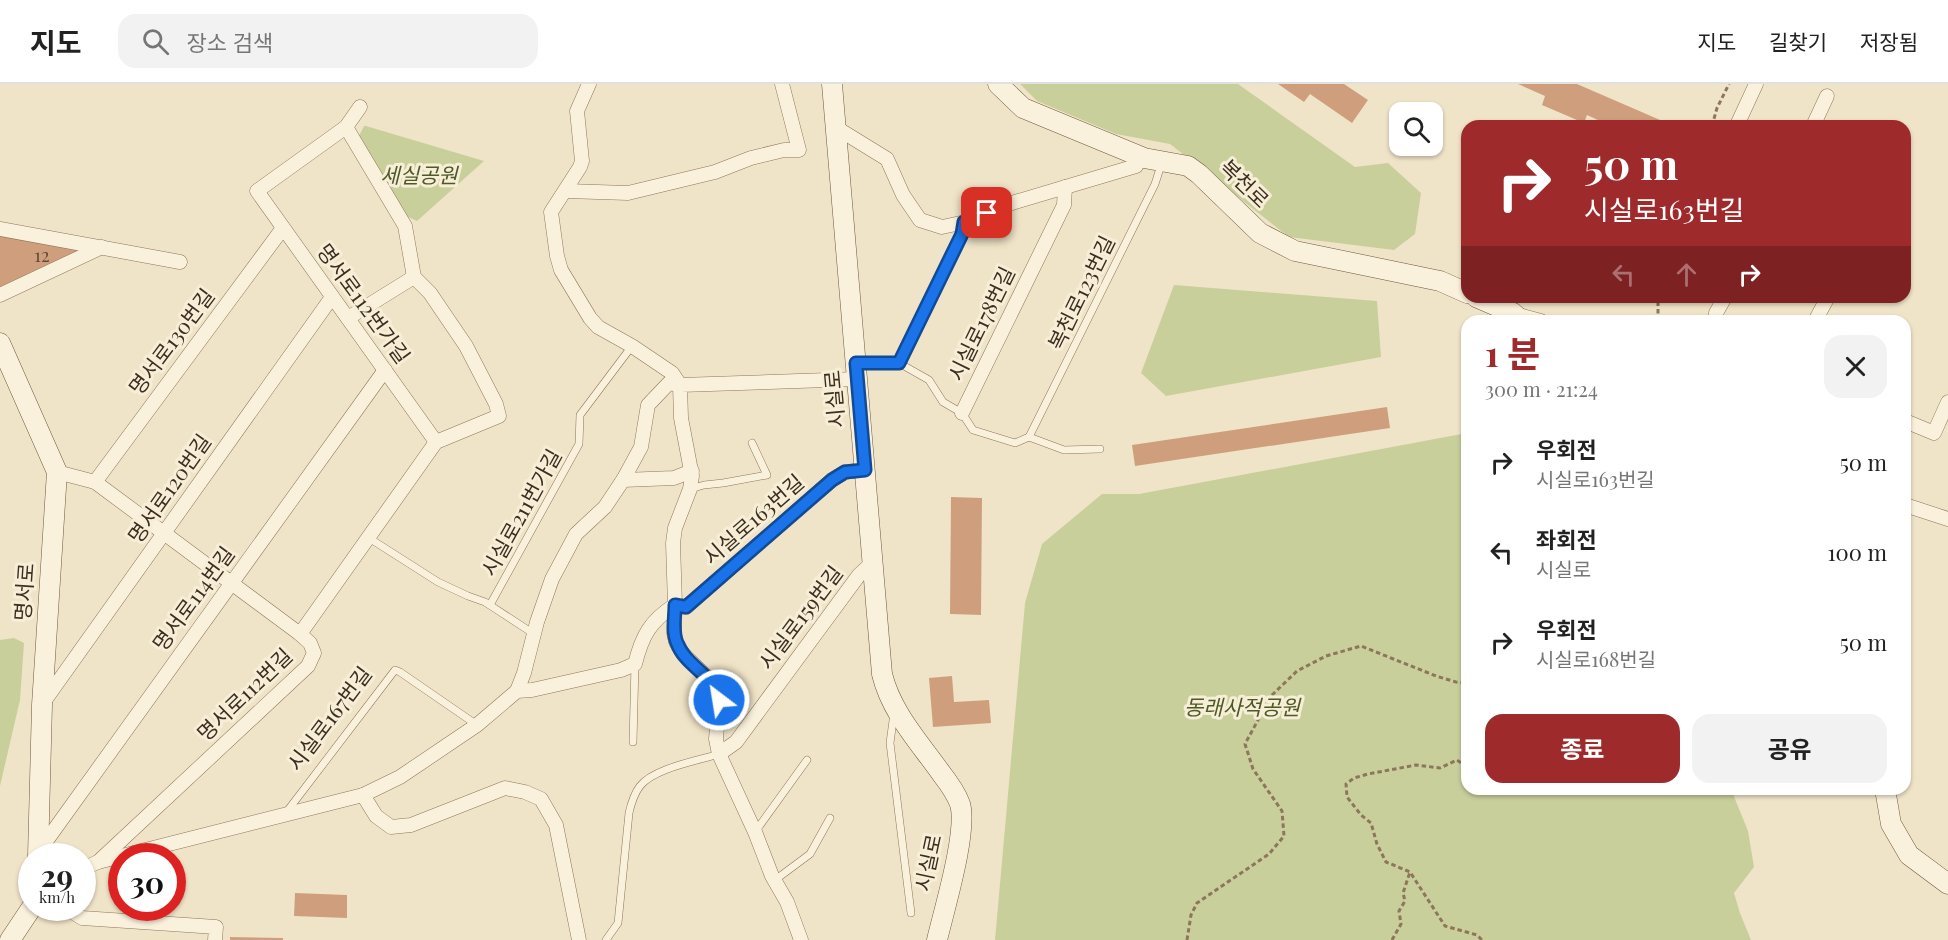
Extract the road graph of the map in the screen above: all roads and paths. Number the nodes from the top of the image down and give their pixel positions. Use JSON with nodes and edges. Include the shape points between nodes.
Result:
{"nodes":[{"id":1,"x":589,"y":84,"type":"edge"},
{"id":2,"x":782,"y":84,"type":"edge"},
{"id":3,"x":832,"y":84,"type":"edge"},
{"id":4,"x":998,"y":84,"type":"edge"},
{"id":5,"x":1729,"y":84,"type":"edge"},
{"id":6,"x":1756,"y":84,"type":"edge"},
{"id":7,"x":1827,"y":96,"type":"dead end"},
{"id":8,"x":360,"y":107,"type":"dead end"},
{"id":9,"x":1714,"y":120,"type":"edge"},
{"id":10,"x":1739,"y":120,"type":"edge"},
{"id":11,"x":1816,"y":120,"type":"edge"},
{"id":12,"x":346,"y":127,"type":"junction"},
{"id":13,"x":835,"y":127,"type":"junction"},
{"id":14,"x":1138,"y":156,"type":"junction"},
{"id":15,"x":1163,"y":161,"type":"junction"},
{"id":16,"x":1065,"y":187,"type":"junction"},
{"id":17,"x":566,"y":191,"type":"junction"},
{"id":18,"x":964,"y":222,"type":"junction"},
{"id":19,"x":283,"y":228,"type":"junction"},
{"id":20,"x":0,"y":229,"type":"edge"},
{"id":21,"x":102,"y":247,"type":"junction"},
{"id":22,"x":180,"y":262,"type":"dead end"},
{"id":23,"x":414,"y":277,"type":"junction"},
{"id":24,"x":1461,"y":290,"type":"edge"},
{"id":25,"x":0,"y":295,"type":"edge"},
{"id":26,"x":332,"y":297,"type":"junction"},
{"id":27,"x":1489,"y":303,"type":"edge"},
{"id":28,"x":1514,"y":315,"type":"edge"},
{"id":29,"x":348,"y":318,"type":"junction"},
{"id":30,"x":0,"y":343,"type":"edge"},
{"id":31,"x":632,"y":346,"type":"junction"},
{"id":32,"x":899,"y":363,"type":"junction"},
{"id":33,"x":385,"y":370,"type":"junction"},
{"id":34,"x":856,"y":371,"type":"junction"},
{"id":35,"x":680,"y":385,"type":"junction"},
{"id":36,"x":1948,"y":402,"type":"edge"},
{"id":37,"x":962,"y":413,"type":"junction"},
{"id":38,"x":1911,"y":423,"type":"edge"},
{"id":39,"x":1029,"y":438,"type":"junction"},
{"id":40,"x":436,"y":442,"type":"junction"},
{"id":41,"x":752,"y":443,"type":"dead end"},
{"id":42,"x":1100,"y":449,"type":"dead end"},
{"id":43,"x":865,"y":470,"type":"junction"},
{"id":44,"x":692,"y":471,"type":"junction"},
{"id":45,"x":57,"y":472,"type":"junction"},
{"id":46,"x":623,"y":480,"type":"junction"},
{"id":47,"x":95,"y":482,"type":"junction"},
{"id":48,"x":690,"y":489,"type":"junction"},
{"id":49,"x":1911,"y":507,"type":"edge"},
{"id":50,"x":1948,"y":519,"type":"edge"},
{"id":51,"x":164,"y":533,"type":"junction"},
{"id":52,"x":369,"y":538,"type":"junction"},
{"id":53,"x":872,"y":563,"type":"junction"},
{"id":54,"x":231,"y":583,"type":"junction"},
{"id":55,"x":490,"y":605,"type":"junction"},
{"id":56,"x":675,"y":605,"type":"junction"},
{"id":57,"x":300,"y":634,"type":"junction"},
{"id":58,"x":534,"y":634,"type":"junction"},
{"id":59,"x":635,"y":664,"type":"junction"},
{"id":60,"x":1461,"y":682,"type":"edge"},
{"id":61,"x":517,"y":691,"type":"junction"},
{"id":62,"x":42,"y":705,"type":"junction"},
{"id":63,"x":895,"y":708,"type":"junction"},
{"id":64,"x":477,"y":725,"type":"junction"},
{"id":65,"x":633,"y":742,"type":"dead end"},
{"id":66,"x":719,"y":754,"type":"junction"},
{"id":67,"x":807,"y":760,"type":"dead end"},
{"id":68,"x":1461,"y":763,"type":"edge"},
{"id":69,"x":363,"y":795,"type":"junction"},
{"id":70,"x":1886,"y":795,"type":"edge"},
{"id":71,"x":283,"y":816,"type":"junction"},
{"id":72,"x":830,"y":818,"type":"dead end"},
{"id":73,"x":755,"y":832,"type":"junction"},
{"id":74,"x":38,"y":843,"type":"edge"},
{"id":75,"x":47,"y":843,"type":"edge"},
{"id":76,"x":98,"y":862,"type":"joint"},
{"id":77,"x":1410,"y":872,"type":"junction"},
{"id":78,"x":775,"y":880,"type":"junction"},
{"id":79,"x":1948,"y":885,"type":"edge"},
{"id":80,"x":910,"y":913,"type":"dead end"},
{"id":81,"x":96,"y":919,"type":"edge"},
{"id":82,"x":23,"y":921,"type":"edge"},
{"id":83,"x":10,"y":940,"type":"edge"},
{"id":84,"x":215,"y":940,"type":"edge"},
{"id":85,"x":579,"y":940,"type":"edge"},
{"id":86,"x":606,"y":940,"type":"edge"},
{"id":87,"x":801,"y":940,"type":"edge"},
{"id":88,"x":937,"y":940,"type":"edge"},
{"id":89,"x":1187,"y":940,"type":"edge"},
{"id":90,"x":1392,"y":940,"type":"edge"},
{"id":91,"x":1482,"y":940,"type":"edge"}],
"edges":[{"from":1,"to":17,"type":"street","via":[[577,111],[582,161]]},
{"from":2,"to":17,"type":"street","via":[[799,150],[752,158],[715,172],[628,193]]},
{"from":3,"to":13,"type":"street","name":"시실로"},
{"from":4,"to":14,"type":"street","name":"복천로","via":[[1023,108]]},
{"from":5,"to":9,"type":"path"},
{"from":6,"to":10,"type":"street"},
{"from":7,"to":11,"type":"street"},
{"from":8,"to":12,"type":"street"},
{"from":12,"to":19,"type":"street","name":"명서로112번가길","via":[[257,191]]},
{"from":12,"to":23,"type":"street","via":[[405,226]]},
{"from":13,"to":18,"type":"street","via":[[886,159],[920,220],[942,227]]},
{"from":13,"to":34,"type":"street","name":"시실로"},
{"from":14,"to":15,"type":"street","name":"복천로"},
{"from":14,"to":16,"type":"street","via":[[1136,166]]},
{"from":15,"to":24,"type":"street","name":"복천로","via":[[1188,166],[1260,233],[1295,251],[1440,281]]},
{"from":15,"to":39,"type":"lane","name":"복천로123번길"},
{"from":16,"to":18,"type":"street"},
{"from":16,"to":37,"type":"street","name":"시실로178번길","via":[[1064,205]]},
{"from":17,"to":31,"type":"street","via":[[551,212],[561,270],[598,327]]},
{"from":18,"to":32,"type":"lane","via":[[962,234]]},
{"from":19,"to":26,"type":"street","name":"명서로112번가길"},
{"from":19,"to":47,"type":"street","name":"명서로130번길"},
{"from":20,"to":21,"type":"street"},
{"from":21,"to":22,"type":"street"},
{"from":21,"to":25,"type":"street"},
{"from":23,"to":29,"type":"street"},
{"from":23,"to":40,"type":"street","via":[[430,293],[466,346],[499,416]]},
{"from":26,"to":29,"type":"street","name":"명서로112번가길"},
{"from":26,"to":51,"type":"street","name":"명서로120번길"},
{"from":27,"to":28,"type":"street"},
{"from":29,"to":33,"type":"street","name":"명서로112번가길"},
{"from":30,"to":45,"type":"street","name":"명서로"},
{"from":31,"to":35,"type":"street","via":[[672,373]]},
{"from":31,"to":55,"type":"lane","name":"시실로211번가길","via":[[580,415],[579,444]]},
{"from":32,"to":34,"type":"lane"},
{"from":32,"to":37,"type":"lane","via":[[929,380],[943,402]]},
{"from":33,"to":40,"type":"street","name":"명서로112번가길"},
{"from":33,"to":54,"type":"street","name":"명서로114번길"},
{"from":34,"to":35,"type":"street"},
{"from":34,"to":43,"type":"street","name":"시실로"},
{"from":35,"to":44,"type":"street","via":[[681,418]]},
{"from":35,"to":46,"type":"street","via":[[669,383],[648,405],[641,447]]},
{"from":36,"to":38,"type":"street","via":[[1934,433]]},
{"from":37,"to":39,"type":"lane","via":[[973,430],[1015,443]]},
{"from":39,"to":42,"type":"lane","via":[[1064,450]]},
{"from":40,"to":52,"type":"street","name":"명서로112번길"},
{"from":41,"to":48,"type":"lane","via":[[767,475]]},
{"from":43,"to":53,"type":"street","name":"시실로"},
{"from":43,"to":56,"type":"street","name":"시실로163번길","via":[[845,472],[832,480],[686,607]]},
{"from":44,"to":46,"type":"street","via":[[674,478]]},
{"from":44,"to":48,"type":"street"},
{"from":45,"to":47,"type":"street"},
{"from":45,"to":62,"type":"street","name":"명서로"},
{"from":46,"to":58,"type":"street","via":[[605,507],[576,534],[552,579]]},
{"from":47,"to":51,"type":"street"},
{"from":48,"to":56,"type":"street","via":[[673,543]]},
{"from":49,"to":50,"type":"street"},
{"from":51,"to":54,"type":"street"},
{"from":51,"to":62,"type":"street","name":"명서로120번길"},
{"from":52,"to":55,"type":"lane","via":[[438,582]]},
{"from":52,"to":57,"type":"street","name":"명서로112번길"},
{"from":53,"to":63,"type":"street","name":"시실로","via":[[882,674]]},
{"from":53,"to":66,"type":"street","name":"시실로159번길","via":[[859,575],[736,742]]},
{"from":54,"to":57,"type":"street"},
{"from":54,"to":75,"type":"street","name":"명서로114번길"},
{"from":55,"to":58,"type":"lane"},
{"from":56,"to":59,"type":"street","via":[[661,614],[641,640]]},
{"from":56,"to":66,"type":"street","via":[[676,642],[717,690]]},
{"from":57,"to":76,"type":"street","name":"명서로112번길","via":[[314,653],[308,666]]},
{"from":58,"to":61,"type":"street"},
{"from":59,"to":61,"type":"street"},
{"from":59,"to":65,"type":"lane"},
{"from":60,"to":89,"type":"path","via":[[1361,646],[1326,656],[1297,671],[1271,696],[1245,744],[1253,769],[1282,811],[1284,836],[1269,854],[1197,903]]},
{"from":61,"to":64,"type":"street"},
{"from":62,"to":74,"type":"street","name":"명서로"},
{"from":63,"to":80,"type":"lane","name":"시실로","via":[[890,743]]},
{"from":63,"to":88,"type":"street","name":"시실로","via":[[960,805],[962,834]]},
{"from":64,"to":69,"type":"street","via":[[400,777]]},
{"from":64,"to":71,"type":"lane","name":"시실로167번길","via":[[395,670]]},
{"from":66,"to":73,"type":"street"},
{"from":66,"to":86,"type":"lane","via":[[657,773],[633,797],[618,923]]},
{"from":67,"to":73,"type":"lane"},
{"from":68,"to":77,"type":"path","via":[[1457,760],[1440,768],[1416,765],[1368,774],[1346,784],[1347,797],[1371,823],[1386,862]]},
{"from":69,"to":71,"type":"street"},
{"from":69,"to":85,"type":"street","via":[[376,816],[391,827],[411,825],[505,788],[541,799],[556,825]]},
{"from":70,"to":79,"type":"street","via":[[1891,824],[1909,855]]},
{"from":71,"to":76,"type":"street"},
{"from":72,"to":78,"type":"lane","via":[[810,854]]},
{"from":73,"to":78,"type":"street"},
{"from":77,"to":90,"type":"path","via":[[1403,893],[1405,901],[1399,911],[1401,924]]},
{"from":77,"to":91,"type":"path","via":[[1444,926]]},
{"from":78,"to":87,"type":"street"},
{"from":81,"to":84,"type":"street","via":[[216,927]]},
{"from":82,"to":83,"type":"street"}]}
